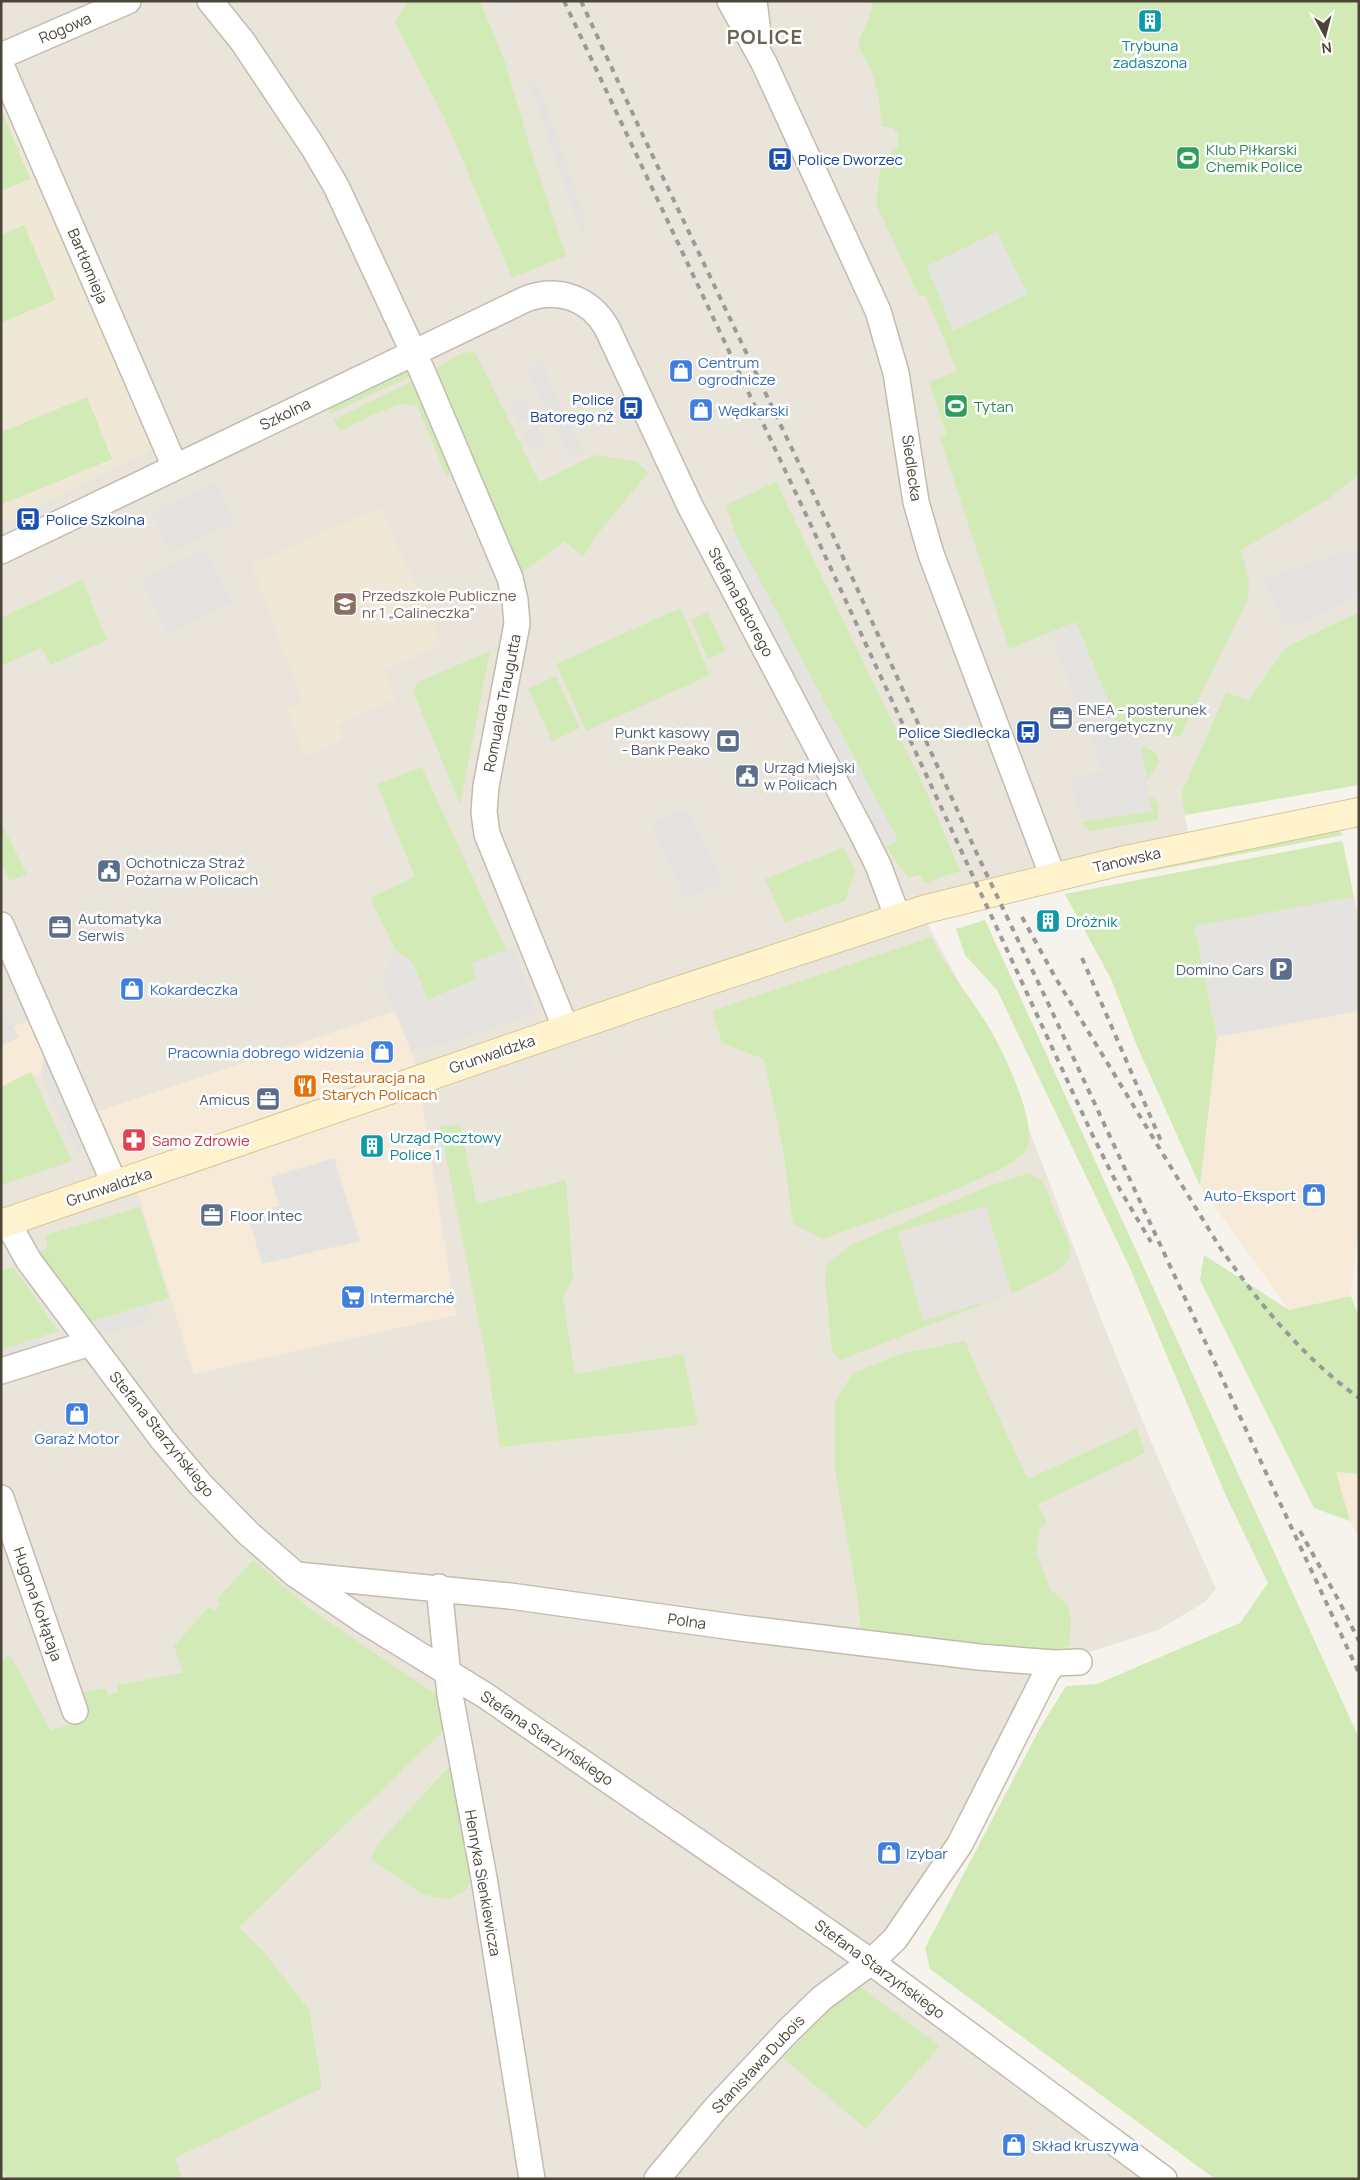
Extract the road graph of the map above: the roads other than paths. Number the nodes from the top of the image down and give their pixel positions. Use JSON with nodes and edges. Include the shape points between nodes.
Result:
{"nodes":[{"id":1,"x":128,"y":1,"type":"edge"},
{"id":2,"x":210,"y":1,"type":"edge"},
{"id":3,"x":730,"y":1,"type":"edge"},
{"id":4,"x":754,"y":1,"type":"edge"},
{"id":5,"x":1,"y":56,"type":"edge"},
{"id":6,"x":764,"y":63,"type":"junction"},
{"id":7,"x":1,"y":65,"type":"edge"},
{"id":8,"x":572,"y":297,"type":"joint"},
{"id":9,"x":413,"y":353,"type":"junction"},
{"id":10,"x":175,"y":468,"type":"junction"},
{"id":11,"x":1,"y":551,"type":"edge"},
{"id":12,"x":1359,"y":812,"type":"edge"},
{"id":13,"x":1053,"y":877,"type":"junction"},
{"id":14,"x":898,"y":918,"type":"junction"},
{"id":15,"x":1,"y":925,"type":"edge"},
{"id":16,"x":566,"y":1029,"type":"junction"},
{"id":17,"x":115,"y":1184,"type":"junction"},
{"id":18,"x":4,"y":1223,"type":"edge"},
{"id":19,"x":90,"y":1343,"type":"junction"},
{"id":20,"x":1,"y":1371,"type":"edge"},
{"id":21,"x":1,"y":1498,"type":"edge"},
{"id":22,"x":296,"y":1575,"type":"junction"},
{"id":23,"x":439,"y":1587,"type":"junction"},
{"id":24,"x":1080,"y":1662,"type":"dead end"},
{"id":25,"x":1054,"y":1663,"type":"junction"},
{"id":26,"x":447,"y":1670,"type":"junction"},
{"id":27,"x":75,"y":1710,"type":"dead end"},
{"id":28,"x":871,"y":1962,"type":"junction"},
{"id":29,"x":532,"y":2179,"type":"edge"},
{"id":30,"x":657,"y":2179,"type":"edge"},
{"id":31,"x":1164,"y":2179,"type":"edge"}],
"edges":[{"from":1,"to":5,"type":"street","name":"Rogowa"},
{"from":2,"to":9,"type":"street","name":"Romualda Traugutta","via":[[243,42],[336,186]]},
{"from":3,"to":6,"type":"street","name":"Siedlecka"},
{"from":4,"to":6,"type":"street","name":"Siedlecka"},
{"from":6,"to":13,"type":"street","name":"Siedlecka","via":[[879,316],[900,388],[916,502],[931,554]]},
{"from":7,"to":10,"type":"street","name":"Bartłomieja"},
{"from":8,"to":9,"type":"street","name":"Szkolna","via":[[534,296]]},
{"from":8,"to":14,"type":"street","name":"Stefana Batorego","via":[[593,309],[607,328],[690,506],[861,831]]},
{"from":9,"to":10,"type":"street","name":"Szkolna"},
{"from":9,"to":16,"type":"street","name":"Romualda Traugutta","via":[[514,592],[516,624],[484,812],[488,834]]},
{"from":10,"to":11,"type":"street","name":"Szkolna"},
{"from":12,"to":13,"type":"main road","name":"Tanowska"},
{"from":13,"to":14,"type":"main road","name":"Tanowska"},
{"from":14,"to":16,"type":"main road","name":"Grunwaldzka"},
{"from":15,"to":17,"type":"street"},
{"from":16,"to":17,"type":"main road","name":"Grunwaldzka"},
{"from":17,"to":18,"type":"main road","name":"Grunwaldzka"},
{"from":18,"to":19,"type":"street","name":"Stefana Starzyńskiego"},
{"from":19,"to":20,"type":"street"},
{"from":19,"to":22,"type":"street","name":"Stefana Starzyńskiego","via":[[201,1485],[248,1533]]},
{"from":21,"to":27,"type":"street","name":"Hugona Kołłątaja"},
{"from":22,"to":23,"type":"street","name":"Polna"},
{"from":22,"to":26,"type":"street","name":"Stefana Starzyńskiego","via":[[361,1619]]},
{"from":23,"to":25,"type":"street","name":"Polna","via":[[740,1628]]},
{"from":23,"to":26,"type":"street","name":"Henryka Sienkiewicza"},
{"from":24,"to":25,"type":"street","name":"Polna"},
{"from":25,"to":28,"type":"street","name":"Stanisława Dubois","via":[[960,1844],[895,1939]]},
{"from":26,"to":28,"type":"street","name":"Stefana Starzyńskiego"},
{"from":26,"to":29,"type":"street","name":"Henryka Sienkiewicza"},
{"from":28,"to":30,"type":"street","name":"Stanisława Dubois","via":[[822,1998],[787,2032],[715,2109]]},
{"from":28,"to":31,"type":"street","name":"Stefana Starzyńskiego"}]}
